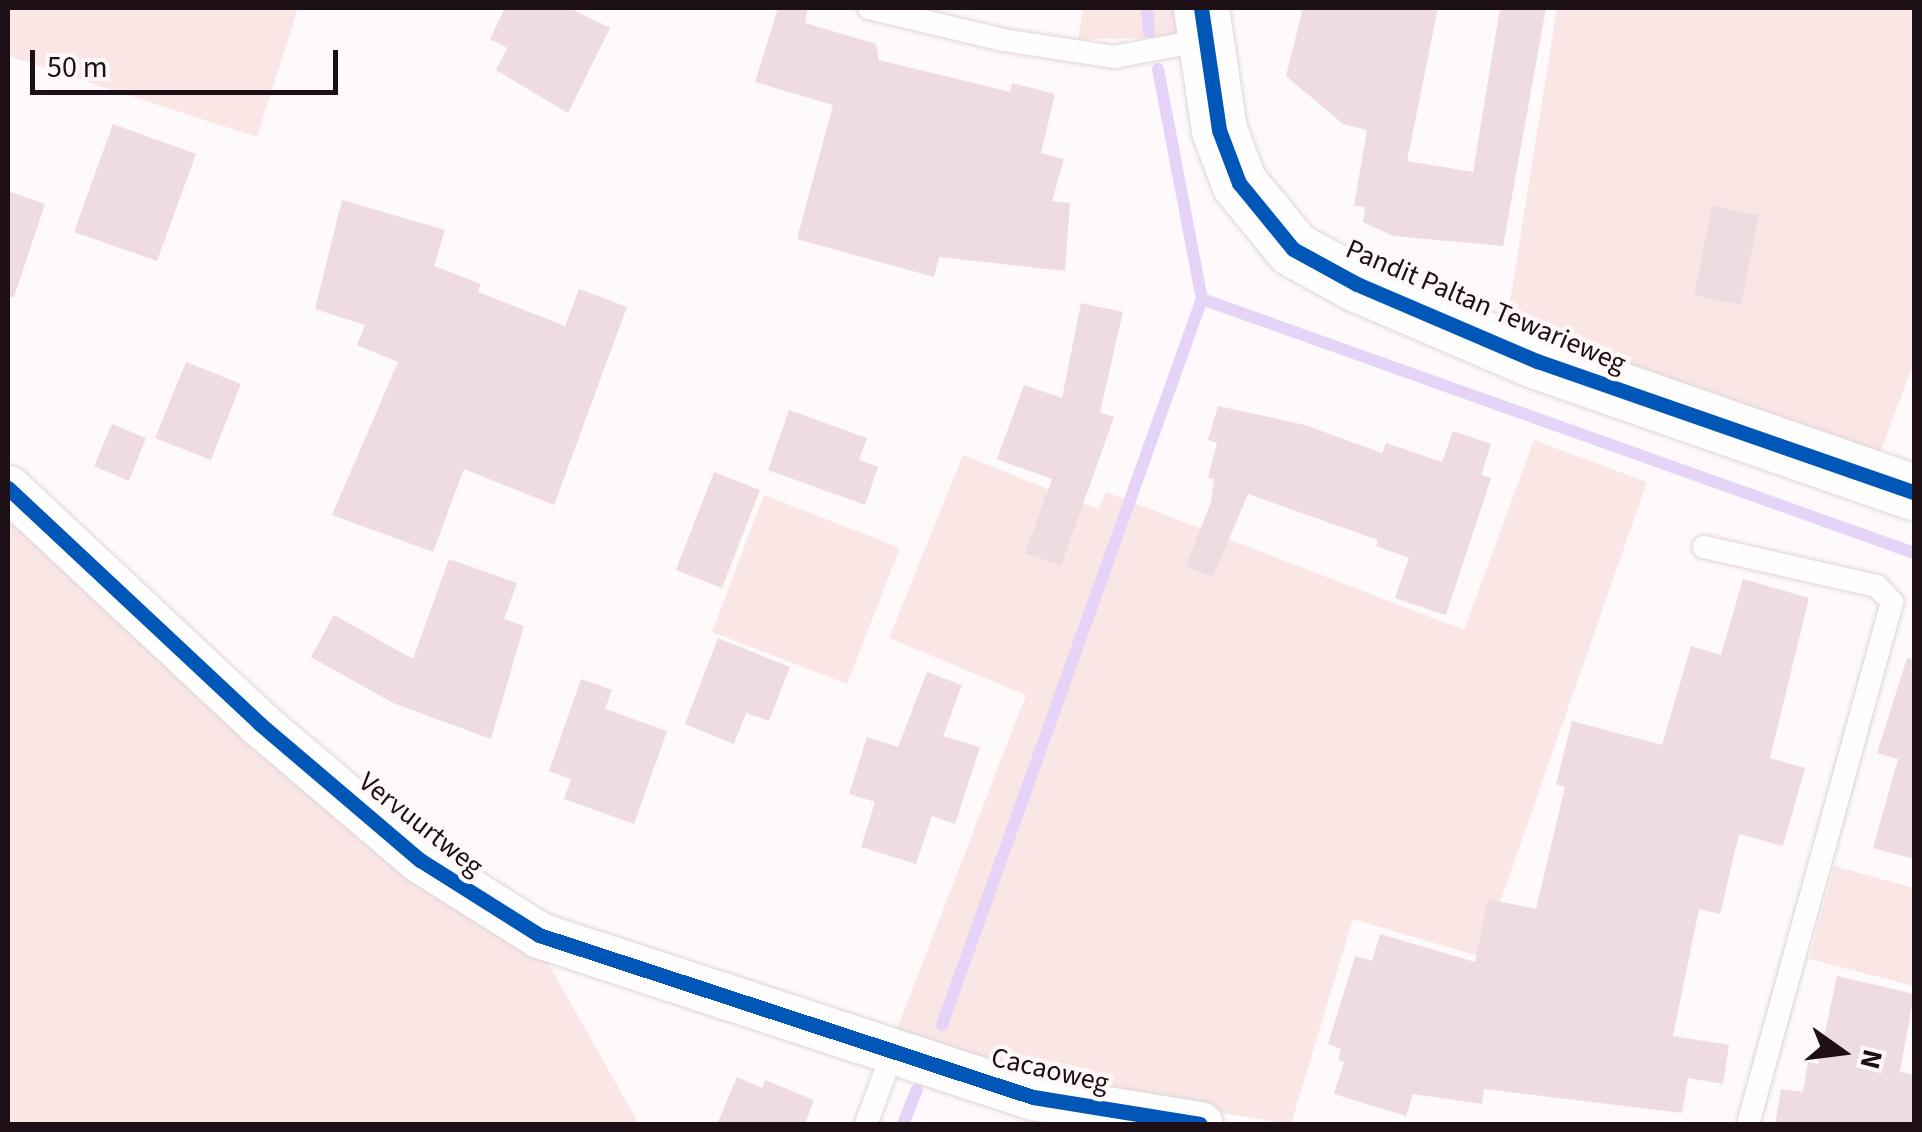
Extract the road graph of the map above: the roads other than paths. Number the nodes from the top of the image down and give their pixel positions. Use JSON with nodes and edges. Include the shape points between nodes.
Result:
{"nodes":[{"id":1,"x":869,"y":8,"type":"edge"},
{"id":2,"x":1202,"y":24,"type":"edge"},
{"id":3,"x":8,"y":488,"type":"edge"},
{"id":4,"x":1914,"y":492,"type":"edge"},
{"id":5,"x":1704,"y":547,"type":"dead end"},
{"id":6,"x":892,"y":1054,"type":"junction"},
{"id":7,"x":866,"y":1124,"type":"edge"},
{"id":8,"x":1200,"y":1124,"type":"edge"},
{"id":9,"x":1748,"y":1124,"type":"edge"}],
"edges":[{"from":1,"to":2,"type":"lane","via":[[1114,58]]},
{"from":2,"to":4,"type":"street","name":"Pandit Paltan Tewarieweg","via":[[1219,130],[1239,183],[1293,249],[1356,284],[1537,361]]},
{"from":3,"to":6,"type":"street","name":"Vervuurtweg","via":[[260,724],[471,896],[538,935]]},
{"from":5,"to":9,"type":"lane","via":[[1877,586],[1892,602]]},
{"from":6,"to":7,"type":"lane"},
{"from":6,"to":8,"type":"street","name":"Cacaoweg","via":[[1033,1097]]}]}
